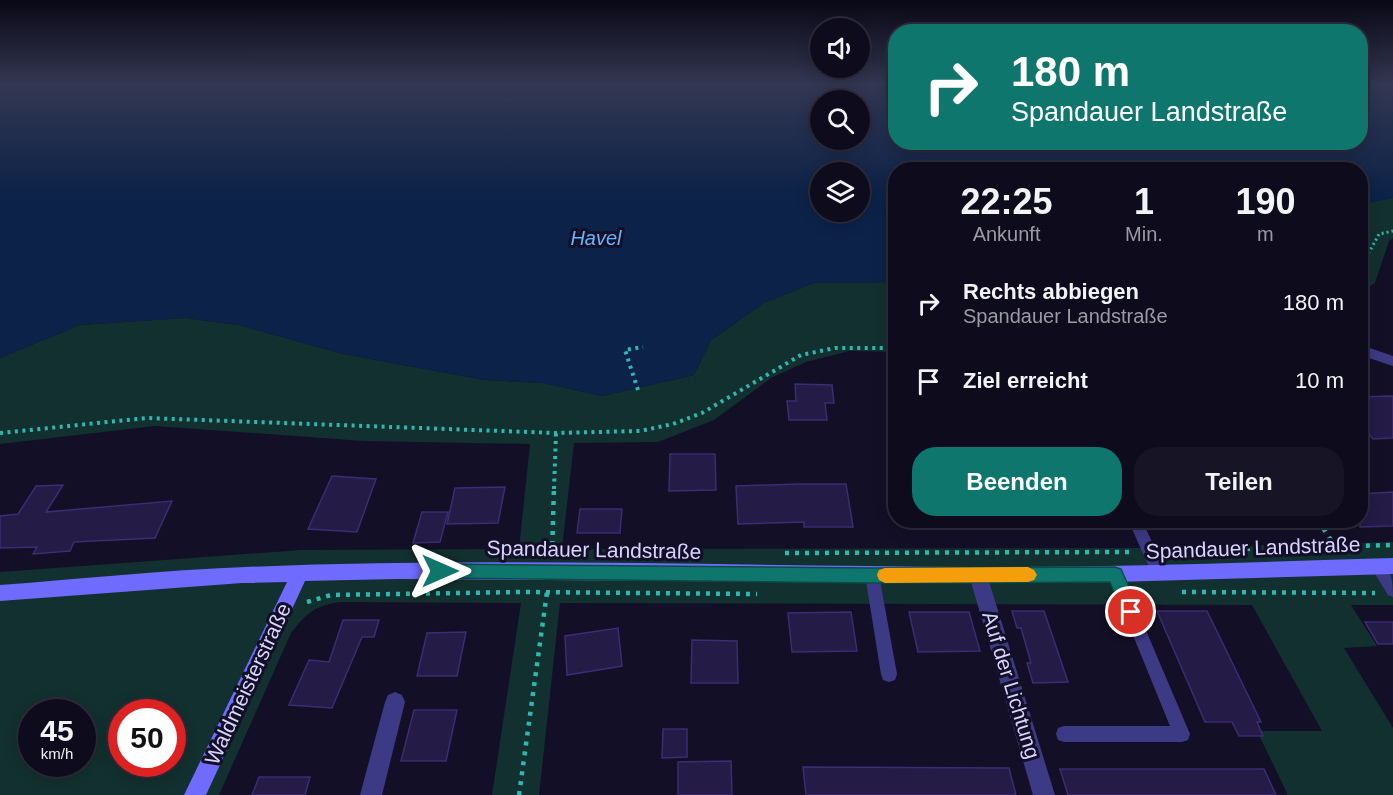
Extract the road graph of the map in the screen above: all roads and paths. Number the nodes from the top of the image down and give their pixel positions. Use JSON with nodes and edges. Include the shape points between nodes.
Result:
{"nodes":[{"id":1,"x":1393,"y":231,"type":"edge"},
{"id":2,"x":1368,"y":255,"type":"edge"},
{"id":3,"x":643,"y":347,"type":"dead end"},
{"id":4,"x":888,"y":348,"type":"edge"},
{"id":5,"x":1368,"y":352,"type":"edge"},
{"id":6,"x":1393,"y":361,"type":"edge"},
{"id":7,"x":638,"y":390,"type":"dead end"},
{"id":8,"x":0,"y":433,"type":"edge"},
{"id":9,"x":556,"y":433,"type":"junction"},
{"id":10,"x":1139,"y":528,"type":"edge"},
{"id":11,"x":1323,"y":528,"type":"edge"},
{"id":12,"x":1334,"y":546,"type":"dead end"},
{"id":13,"x":552,"y":552,"type":"dead end"},
{"id":14,"x":1385,"y":566,"type":"edge"},
{"id":15,"x":550,"y":571,"type":"junction"},
{"id":16,"x":300,"y":573,"type":"junction"},
{"id":17,"x":1159,"y":573,"type":"junction"},
{"id":18,"x":1115,"y":574,"type":"junction"},
{"id":19,"x":872,"y":575,"type":"junction"},
{"id":20,"x":978,"y":575,"type":"junction"},
{"id":21,"x":1393,"y":590,"type":"edge"},
{"id":22,"x":0,"y":593,"type":"edge"},
{"id":23,"x":889,"y":674,"type":"dead end"},
{"id":24,"x":395,"y":702,"type":"dead end"},
{"id":25,"x":1064,"y":734,"type":"dead end"},
{"id":26,"x":195,"y":795,"type":"edge"},
{"id":27,"x":371,"y":795,"type":"edge"},
{"id":28,"x":519,"y":795,"type":"edge"},
{"id":29,"x":1044,"y":795,"type":"edge"}],
"edges":[{"from":1,"to":2,"type":"path","via":[[1378,234]]},
{"from":3,"to":7,"type":"path","via":[[625,350]]},
{"from":4,"to":9,"type":"path","via":[[835,348],[801,355],[702,413],[673,424],[640,431]]},
{"from":5,"to":6,"type":"street"},
{"from":8,"to":9,"type":"path","via":[[147,418]]},
{"from":9,"to":13,"type":"path"},
{"from":10,"to":17,"type":"lane"},
{"from":11,"to":12,"type":"path"},
{"from":14,"to":17,"type":"main road","name":"Spandauer Landstraße"},
{"from":14,"to":21,"type":"lane"},
{"from":15,"to":16,"type":"main road","name":"Spandauer Landstraße"},
{"from":15,"to":19,"type":"main road","name":"Spandauer Landstraße"},
{"from":15,"to":28,"type":"path"},
{"from":16,"to":22,"type":"main road","name":"Spandauer Landstraße"},
{"from":16,"to":26,"type":"main road","name":"Waldmeisterstraße"},
{"from":17,"to":18,"type":"main road","name":"Spandauer Landstraße"},
{"from":18,"to":20,"type":"main road","name":"Spandauer Landstraße"},
{"from":18,"to":25,"type":"lane","via":[[1182,734]]},
{"from":19,"to":20,"type":"main road","name":"Spandauer Landstraße"},
{"from":19,"to":23,"type":"lane"},
{"from":20,"to":29,"type":"street","name":"Auf der Lichtung"},
{"from":24,"to":27,"type":"street"}]}
